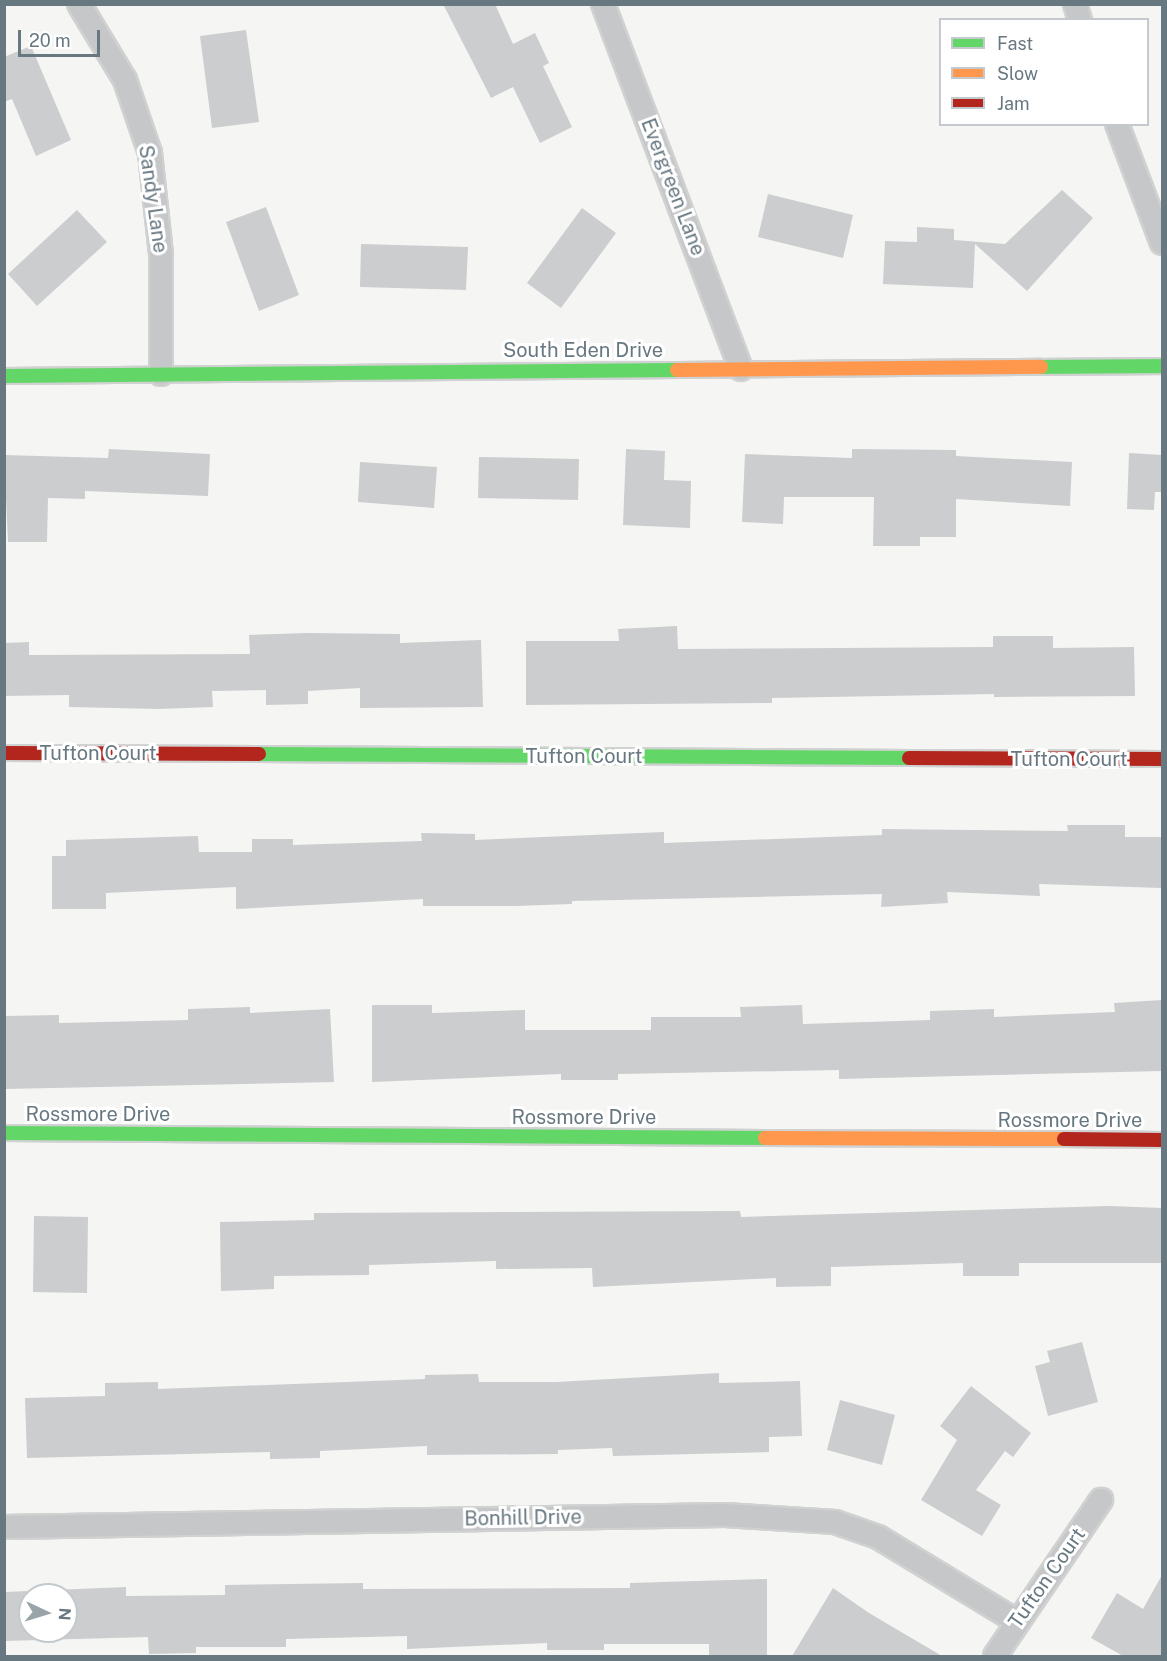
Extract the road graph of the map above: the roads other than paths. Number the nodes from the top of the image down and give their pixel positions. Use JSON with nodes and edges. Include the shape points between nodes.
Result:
{"nodes":[{"id":1,"x":79,"y":4,"type":"edge"},
{"id":2,"x":603,"y":4,"type":"edge"},
{"id":3,"x":1118,"y":126,"type":"edge"},
{"id":4,"x":1162,"y":243,"type":"edge"},
{"id":5,"x":1162,"y":366,"type":"edge"},
{"id":6,"x":741,"y":369,"type":"junction"},
{"id":7,"x":161,"y":374,"type":"junction"},
{"id":8,"x":4,"y":376,"type":"edge"},
{"id":9,"x":4,"y":753,"type":"edge"},
{"id":10,"x":1162,"y":759,"type":"edge"},
{"id":11,"x":4,"y":1133,"type":"edge"},
{"id":12,"x":1162,"y":1140,"type":"edge"},
{"id":13,"x":1101,"y":1500,"type":"dead end"},
{"id":14,"x":4,"y":1527,"type":"edge"},
{"id":15,"x":1016,"y":1621,"type":"junction"},
{"id":16,"x":995,"y":1656,"type":"edge"}],
"edges":[{"from":1,"to":7,"type":"street","name":"Sandy Lane","via":[[125,80],[150,153],[161,255]]},
{"from":2,"to":6,"type":"street","name":"Evergreen Lane"},
{"from":3,"to":4,"type":"street"},
{"from":5,"to":6,"type":"street","name":"South Eden Drive"},
{"from":6,"to":7,"type":"street","name":"South Eden Drive"},
{"from":7,"to":8,"type":"street","name":"South Eden Drive"},
{"from":9,"to":10,"type":"street","name":"Tufton Court"},
{"from":11,"to":12,"type":"street","name":"Rossmore Drive"},
{"from":13,"to":15,"type":"street","name":"Tufton Court"},
{"from":14,"to":15,"type":"street","name":"Bonhill Drive","via":[[724,1515],[835,1522],[878,1537]]},
{"from":15,"to":16,"type":"street","name":"Tufton Court"}]}
